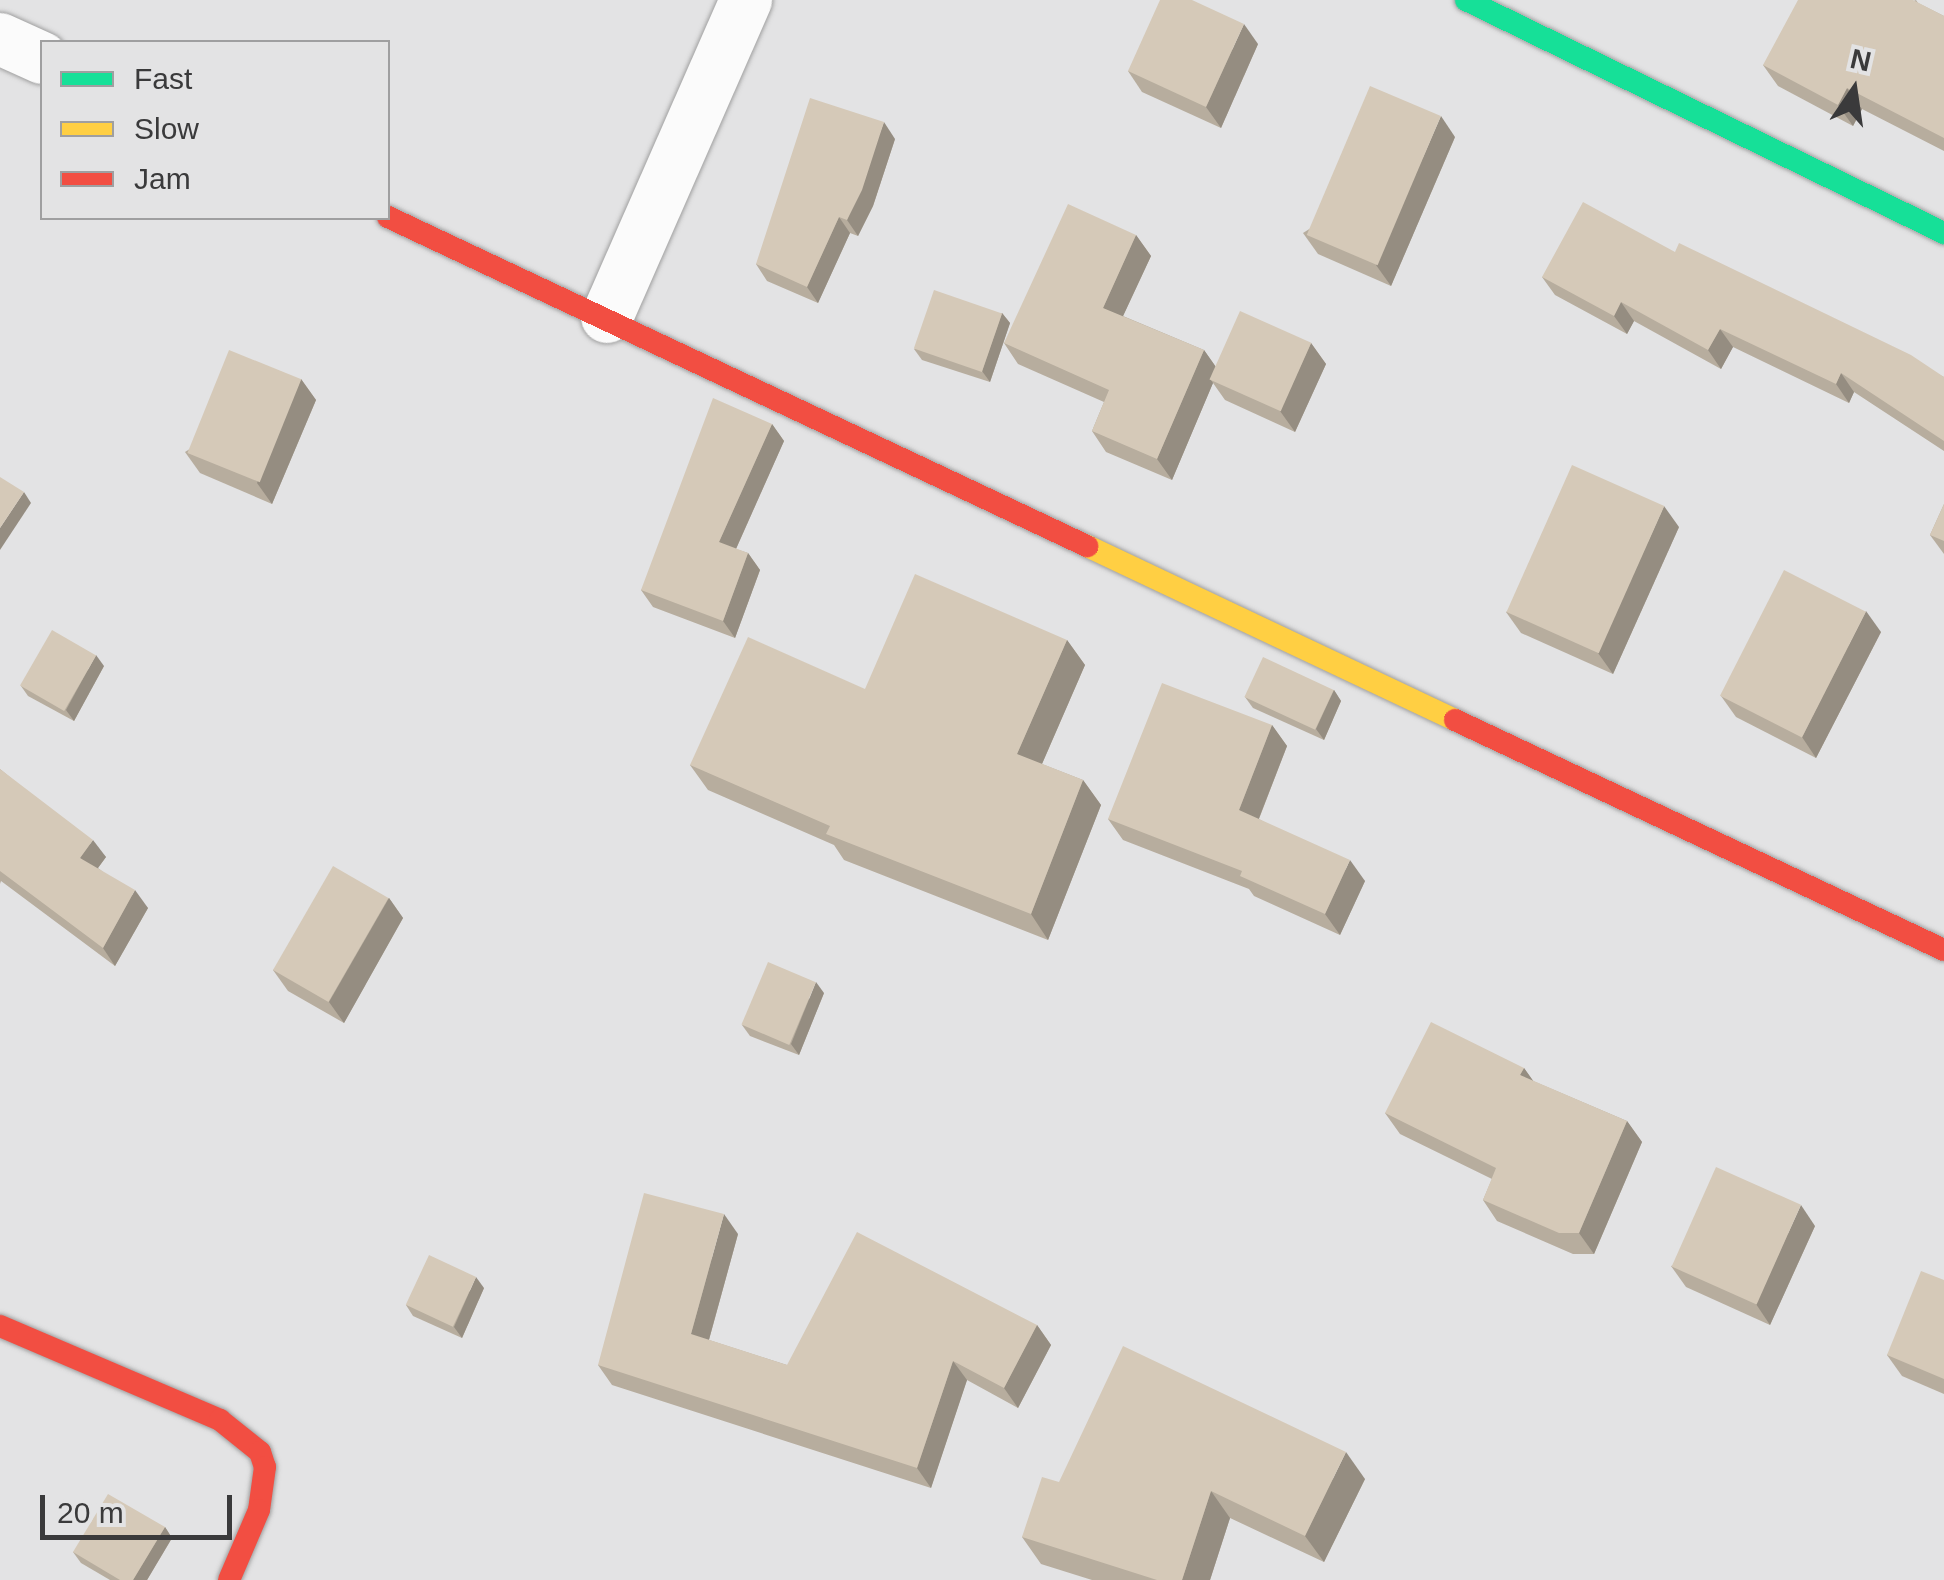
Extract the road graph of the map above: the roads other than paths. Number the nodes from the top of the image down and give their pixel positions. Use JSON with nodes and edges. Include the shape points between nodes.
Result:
{"nodes":[{"id":1,"x":746,"y":0,"type":"edge"},
{"id":2,"x":1466,"y":0,"type":"edge"},
{"id":3,"x":0,"y":39,"type":"edge"},
{"id":4,"x":40,"y":57,"type":"edge"},
{"id":5,"x":390,"y":219,"type":"edge"},
{"id":6,"x":1944,"y":233,"type":"edge"},
{"id":7,"x":608,"y":317,"type":"junction"},
{"id":8,"x":1944,"y":950,"type":"edge"},
{"id":9,"x":0,"y":1326,"type":"edge"},
{"id":10,"x":229,"y":1580,"type":"edge"}],
"edges":[{"from":1,"to":7,"type":"street"},
{"from":2,"to":6,"type":"street"},
{"from":3,"to":4,"type":"street"},
{"from":5,"to":7,"type":"street"},
{"from":7,"to":8,"type":"street"},
{"from":9,"to":10,"type":"street","via":[[220,1420],[260,1452],[265,1468],[259,1510]]}]}
